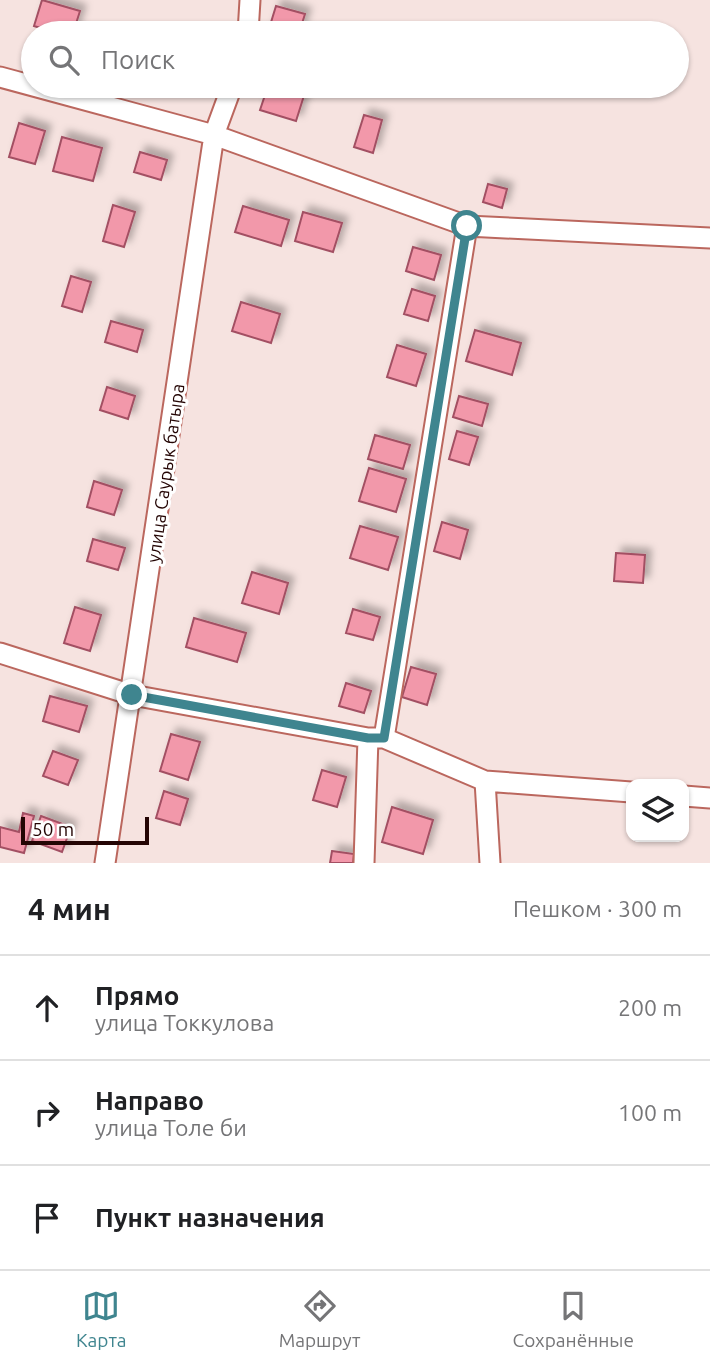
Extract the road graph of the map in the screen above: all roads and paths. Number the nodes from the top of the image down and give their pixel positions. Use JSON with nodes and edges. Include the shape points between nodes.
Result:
{"nodes":[{"id":1,"x":250,"y":0,"type":"edge"},
{"id":2,"x":249,"y":21,"type":"edge"},
{"id":3,"x":0,"y":78,"type":"edge"},
{"id":4,"x":21,"y":84,"type":"edge"},
{"id":5,"x":75,"y":98,"type":"edge"},
{"id":6,"x":228,"y":98,"type":"edge"},
{"id":7,"x":214,"y":135,"type":"junction"},
{"id":8,"x":467,"y":226,"type":"junction"},
{"id":9,"x":710,"y":238,"type":"edge"},
{"id":10,"x":0,"y":653,"type":"edge"},
{"id":11,"x":132,"y":695,"type":"junction"},
{"id":12,"x":376,"y":738,"type":"junction"},
{"id":13,"x":485,"y":781,"type":"junction"},
{"id":14,"x":626,"y":792,"type":"edge"},
{"id":15,"x":689,"y":796,"type":"edge"},
{"id":16,"x":710,"y":798,"type":"edge"},
{"id":17,"x":105,"y":863,"type":"edge"},
{"id":18,"x":364,"y":863,"type":"edge"},
{"id":19,"x":490,"y":863,"type":"edge"}],
"edges":[{"from":1,"to":2,"type":"street"},
{"from":3,"to":4,"type":"street"},
{"from":5,"to":7,"type":"street"},
{"from":6,"to":7,"type":"street","name":"улица Саурык батыра"},
{"from":7,"to":8,"type":"street"},
{"from":7,"to":11,"type":"street","name":"улица Саурык батыра"},
{"from":8,"to":9,"type":"street"},
{"from":8,"to":12,"type":"street"},
{"from":10,"to":11,"type":"street"},
{"from":11,"to":12,"type":"street"},
{"from":11,"to":17,"type":"street","name":"улица Саурык батыра"},
{"from":12,"to":13,"type":"street"},
{"from":12,"to":18,"type":"street"},
{"from":13,"to":14,"type":"street"},
{"from":13,"to":19,"type":"street"},
{"from":15,"to":16,"type":"street"}]}
